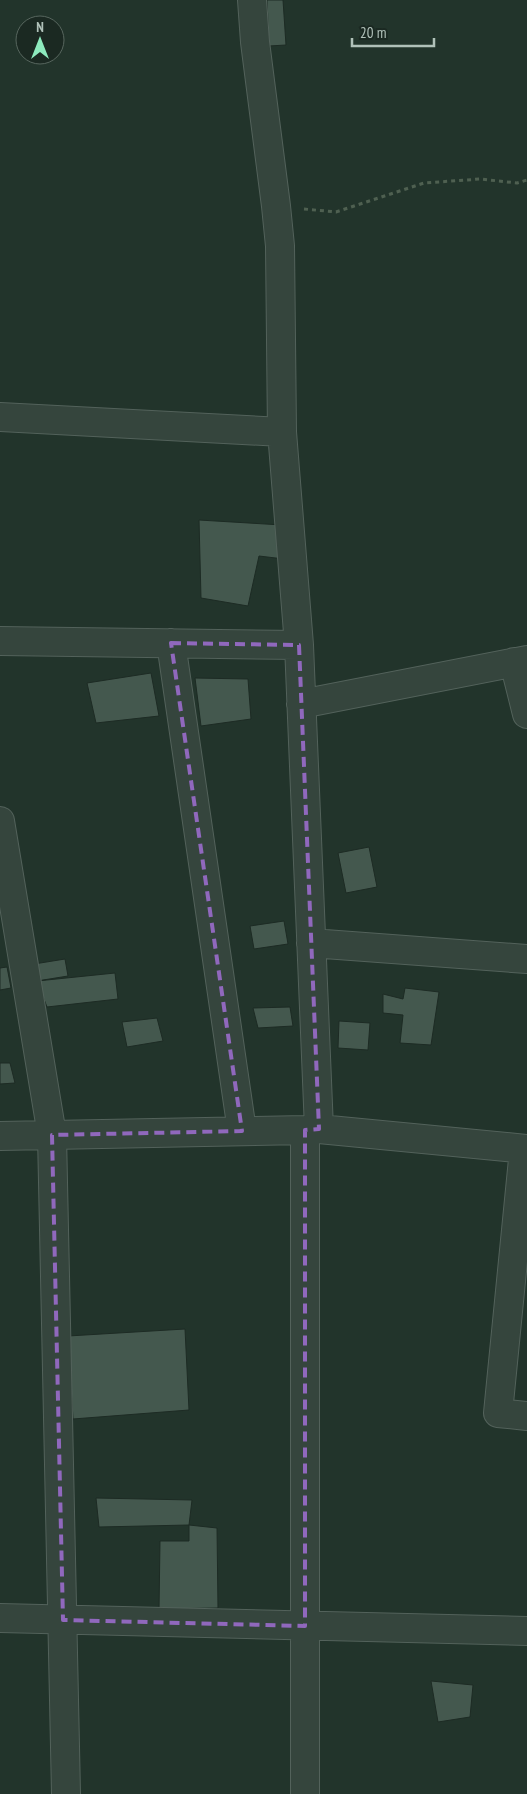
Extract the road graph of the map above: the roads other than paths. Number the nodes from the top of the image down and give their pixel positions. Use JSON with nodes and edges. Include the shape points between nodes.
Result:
{"nodes":[{"id":1,"x":252,"y":0,"type":"edge"},
{"id":2,"x":0,"y":418,"type":"edge"},
{"id":3,"x":282,"y":432,"type":"junction"},
{"id":4,"x":0,"y":640,"type":"edge"},
{"id":5,"x":171,"y":643,"type":"junction"},
{"id":6,"x":299,"y":645,"type":"junction"},
{"id":7,"x":521,"y":661,"type":"edge"},
{"id":8,"x":301,"y":704,"type":"junction"},
{"id":9,"x":527,"y":714,"type":"edge"},
{"id":10,"x":0,"y":821,"type":"edge"},
{"id":11,"x":311,"y":943,"type":"junction"},
{"id":12,"x":527,"y":959,"type":"edge"},
{"id":13,"x":312,"y":1130,"type":"junction"},
{"id":14,"x":242,"y":1131,"type":"junction"},
{"id":15,"x":52,"y":1135,"type":"junction"},
{"id":16,"x":0,"y":1136,"type":"edge"},
{"id":17,"x":525,"y":1149,"type":"edge"},
{"id":18,"x":527,"y":1416,"type":"edge"},
{"id":19,"x":0,"y":1618,"type":"edge"},
{"id":20,"x":63,"y":1620,"type":"junction"},
{"id":21,"x":305,"y":1626,"type":"junction"},
{"id":22,"x":527,"y":1631,"type":"edge"},
{"id":23,"x":66,"y":1794,"type":"edge"},
{"id":24,"x":305,"y":1794,"type":"edge"}],
"edges":[{"from":1,"to":3,"type":"street","via":[[280,246]]},
{"from":2,"to":3,"type":"street"},
{"from":3,"to":6,"type":"street"},
{"from":4,"to":5,"type":"street"},
{"from":5,"to":6,"type":"street"},
{"from":5,"to":14,"type":"street"},
{"from":6,"to":8,"type":"street"},
{"from":7,"to":8,"type":"street"},
{"from":7,"to":9,"type":"street"},
{"from":8,"to":11,"type":"street"},
{"from":10,"to":15,"type":"street"},
{"from":11,"to":12,"type":"street"},
{"from":11,"to":13,"type":"street"},
{"from":13,"to":14,"type":"street"},
{"from":13,"to":17,"type":"street"},
{"from":13,"to":21,"type":"street"},
{"from":14,"to":15,"type":"street"},
{"from":15,"to":16,"type":"street"},
{"from":15,"to":20,"type":"street"},
{"from":17,"to":18,"type":"street","via":[[498,1413]]},
{"from":19,"to":20,"type":"street"},
{"from":20,"to":21,"type":"street"},
{"from":20,"to":23,"type":"street"},
{"from":21,"to":22,"type":"street"},
{"from":21,"to":24,"type":"street"}]}
